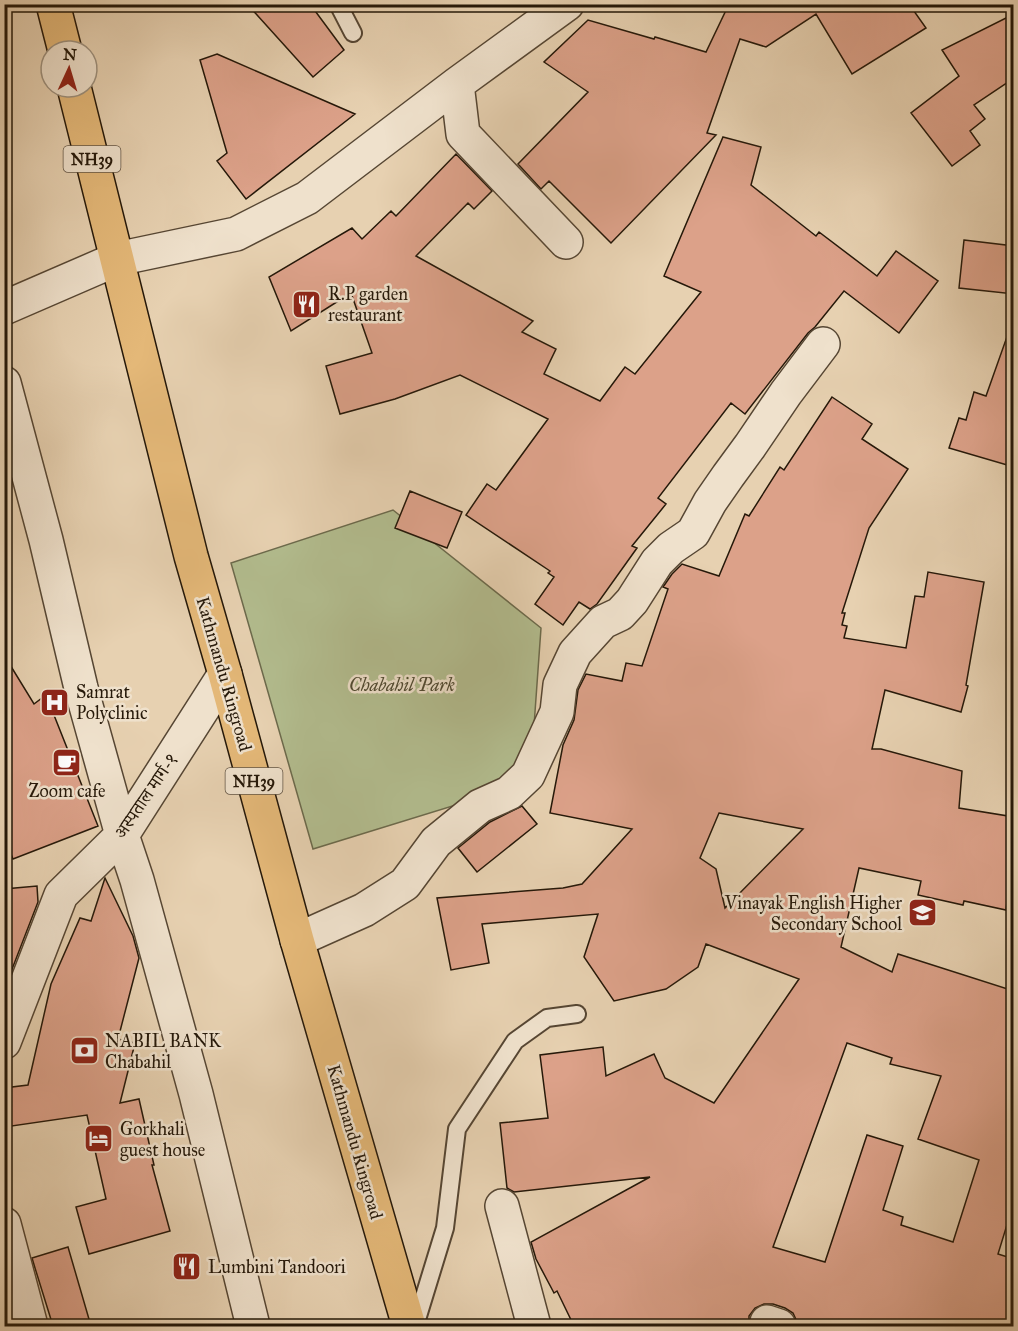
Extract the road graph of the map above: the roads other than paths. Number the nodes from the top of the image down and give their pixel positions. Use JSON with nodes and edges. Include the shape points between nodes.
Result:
{"nodes":[{"id":1,"x":53,"y":4,"type":"edge"},
{"id":2,"x":338,"y":4,"type":"edge"},
{"id":3,"x":567,"y":4,"type":"edge"},
{"id":4,"x":353,"y":33,"type":"dead end"},
{"id":5,"x":62,"y":39,"type":"edge"},
{"id":6,"x":457,"y":84,"type":"junction"},
{"id":7,"x":77,"y":99,"type":"edge"},
{"id":8,"x":566,"y":242,"type":"dead end"},
{"id":9,"x":117,"y":259,"type":"junction"},
{"id":10,"x":4,"y":308,"type":"edge"},
{"id":11,"x":823,"y":344,"type":"dead end"},
{"id":12,"x":4,"y":384,"type":"edge"},
{"id":13,"x":225,"y":674,"type":"junction"},
{"id":14,"x":122,"y":835,"type":"junction"},
{"id":15,"x":297,"y":940,"type":"junction"},
{"id":16,"x":577,"y":1014,"type":"dead end"},
{"id":17,"x":4,"y":1042,"type":"edge"},
{"id":18,"x":502,"y":1206,"type":"dead end"},
{"id":19,"x":4,"y":1224,"type":"edge"},
{"id":20,"x":31,"y":1326,"type":"edge"},
{"id":21,"x":252,"y":1326,"type":"edge"},
{"id":22,"x":409,"y":1326,"type":"edge"},
{"id":23,"x":415,"y":1326,"type":"edge"},
{"id":24,"x":534,"y":1326,"type":"edge"}],
"edges":[{"from":1,"to":5,"type":"highway"},
{"from":2,"to":4,"type":"lane"},
{"from":3,"to":6,"type":"street"},
{"from":6,"to":8,"type":"street","via":[[463,134]]},
{"from":6,"to":9,"type":"street","via":[[307,198],[236,234]]},
{"from":7,"to":9,"type":"highway","name":"Kathmandu Ringroad","number":"NH39"},
{"from":9,"to":10,"type":"street"},
{"from":9,"to":13,"type":"highway","name":"Kathmandu Ringroad","number":"NH39","via":[[191,556]]},
{"from":11,"to":15,"type":"street","via":[[710,502],[693,533],[657,562],[626,608],[603,622],[575,653],[560,684],[557,712],[528,775],[509,793],[480,806],[436,842],[405,884],[364,910]]},
{"from":12,"to":14,"type":"street"},
{"from":13,"to":14,"type":"street","name":"अस्पताल मार्ग-१"},
{"from":13,"to":15,"type":"highway","name":"Kathmandu Ringroad","number":"NH39"},
{"from":14,"to":17,"type":"street","name":"अस्पताल मार्ग-१","via":[[61,895]]},
{"from":14,"to":21,"type":"street","via":[[196,1094]]},
{"from":15,"to":22,"type":"highway","name":"Kathmandu Ringroad","number":"NH39"},
{"from":16,"to":23,"type":"lane","via":[[547,1018],[515,1041],[457,1129],[445,1228]]},
{"from":18,"to":24,"type":"street"},
{"from":19,"to":20,"type":"street"}]}
